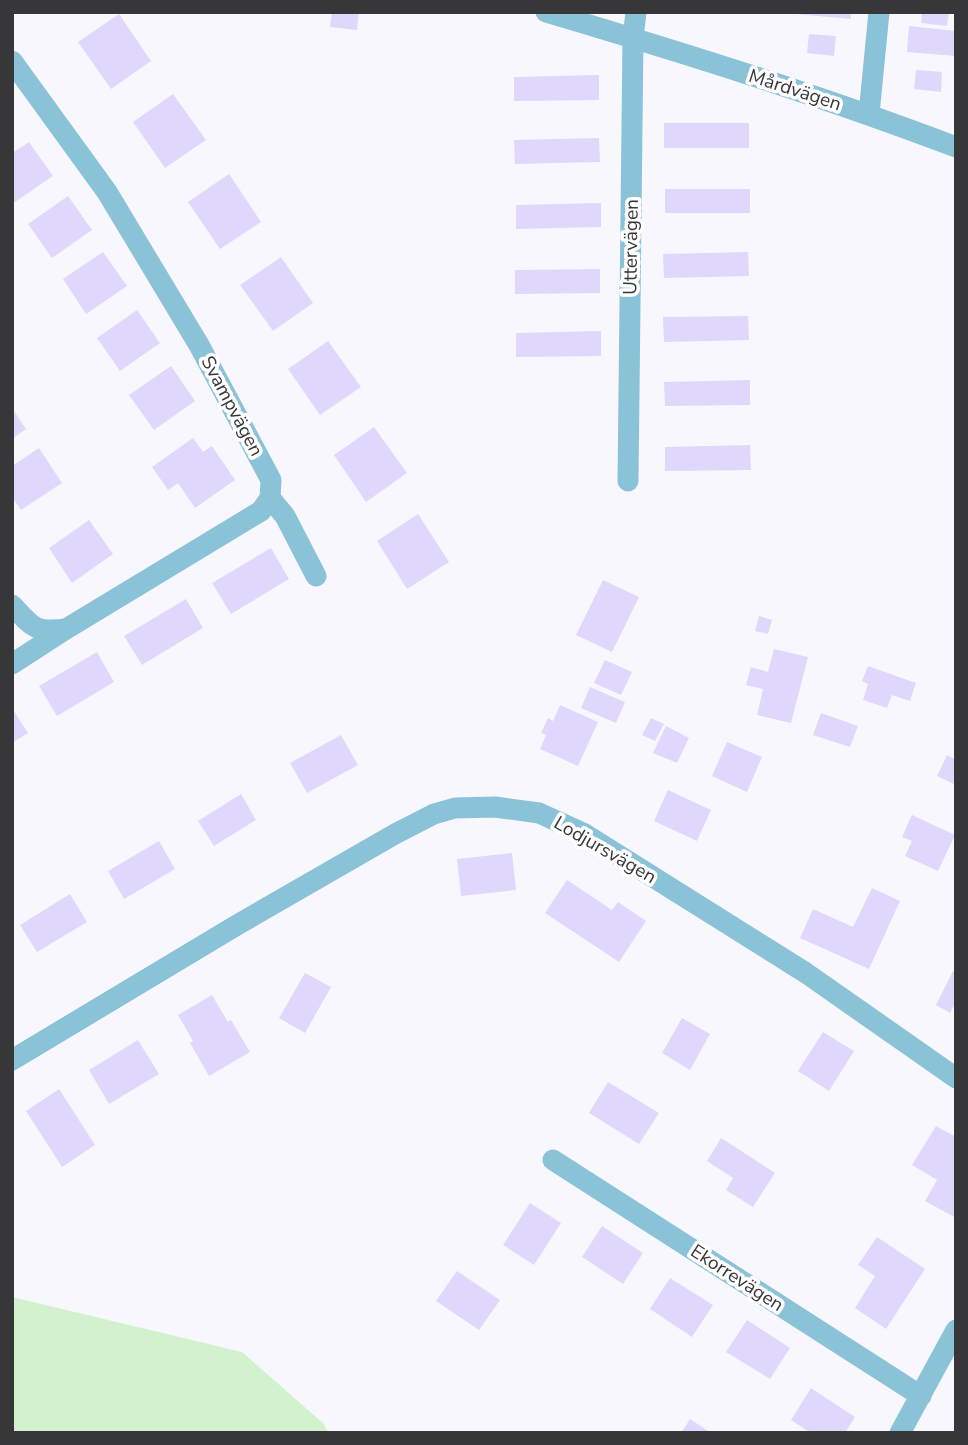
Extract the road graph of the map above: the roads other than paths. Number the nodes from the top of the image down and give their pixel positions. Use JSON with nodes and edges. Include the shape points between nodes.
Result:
{"nodes":[{"id":1,"x":546,"y":12,"type":"edge"},
{"id":2,"x":636,"y":12,"type":"edge"},
{"id":3,"x":879,"y":12,"type":"edge"},
{"id":4,"x":633,"y":38,"type":"junction"},
{"id":5,"x":12,"y":61,"type":"edge"},
{"id":6,"x":869,"y":114,"type":"junction"},
{"id":7,"x":956,"y":147,"type":"edge"},
{"id":8,"x":628,"y":481,"type":"dead end"},
{"id":9,"x":270,"y":498,"type":"junction"},
{"id":10,"x":316,"y":576,"type":"dead end"},
{"id":11,"x":12,"y":605,"type":"edge"},
{"id":12,"x":66,"y":629,"type":"junction"},
{"id":13,"x":12,"y":664,"type":"edge"},
{"id":14,"x":12,"y":1060,"type":"edge"},
{"id":15,"x":956,"y":1078,"type":"edge"},
{"id":16,"x":553,"y":1160,"type":"dead end"},
{"id":17,"x":956,"y":1330,"type":"edge"},
{"id":18,"x":921,"y":1396,"type":"junction"},
{"id":19,"x":900,"y":1433,"type":"edge"}],
"edges":[{"from":1,"to":4,"type":"street","name":"Mårdvägen"},
{"from":2,"to":4,"type":"street","name":"Uttervägen"},
{"from":3,"to":6,"type":"street"},
{"from":4,"to":6,"type":"street","name":"Mårdvägen"},
{"from":4,"to":8,"type":"street","name":"Uttervägen"},
{"from":5,"to":9,"type":"street","name":"Svampvägen","via":[[107,192],[199,345],[271,480]]},
{"from":6,"to":7,"type":"street","name":"Mårdvägen"},
{"from":9,"to":10,"type":"street","via":[[285,516]]},
{"from":9,"to":12,"type":"street","via":[[261,511]]},
{"from":11,"to":12,"type":"street","via":[[28,623],[45,632]]},
{"from":12,"to":13,"type":"street"},
{"from":14,"to":15,"type":"street","name":"Lodjursvägen","via":[[433,814],[495,807],[539,813],[583,833],[806,972]]},
{"from":16,"to":18,"type":"street","name":"Ekorrevägen"},
{"from":17,"to":18,"type":"street"},
{"from":18,"to":19,"type":"street"}]}
